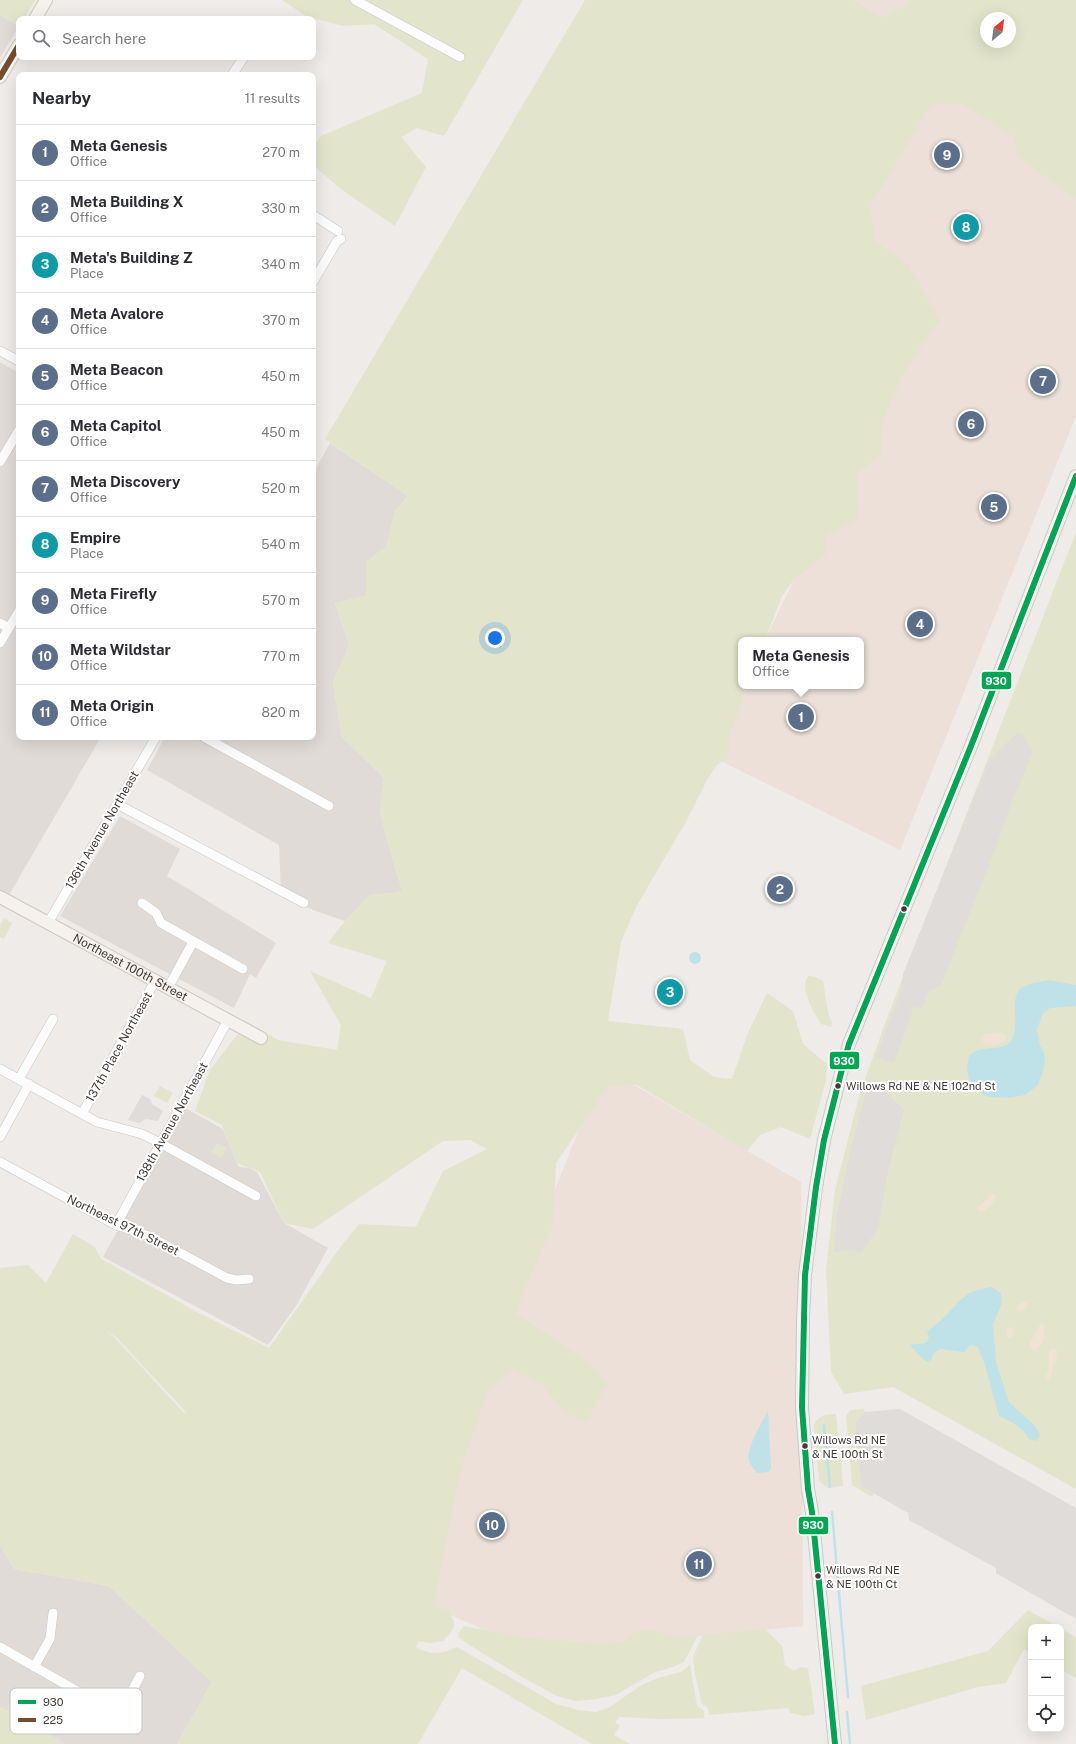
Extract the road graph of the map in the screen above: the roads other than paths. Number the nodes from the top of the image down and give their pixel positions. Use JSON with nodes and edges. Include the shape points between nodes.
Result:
{"nodes":[{"id":1,"x":46,"y":0,"type":"edge"},
{"id":2,"x":355,"y":0,"type":"edge"},
{"id":3,"x":37,"y":16,"type":"edge"},
{"id":4,"x":16,"y":50,"type":"edge"},
{"id":5,"x":460,"y":57,"type":"dead end"},
{"id":6,"x":242,"y":60,"type":"edge"},
{"id":7,"x":234,"y":72,"type":"edge"},
{"id":8,"x":0,"y":77,"type":"edge"},
{"id":9,"x":316,"y":217,"type":"edge"},
{"id":10,"x":316,"y":276,"type":"edge"},
{"id":11,"x":0,"y":351,"type":"edge"},
{"id":12,"x":16,"y":359,"type":"edge"},
{"id":13,"x":16,"y":435,"type":"edge"},
{"id":14,"x":0,"y":462,"type":"edge"},
{"id":15,"x":1076,"y":476,"type":"edge"},
{"id":16,"x":16,"y":616,"type":"edge"},
{"id":17,"x":0,"y":623,"type":"edge"},
{"id":18,"x":9,"y":628,"type":"junction"},
{"id":19,"x":0,"y":643,"type":"edge"},
{"id":20,"x":154,"y":740,"type":"edge"},
{"id":21,"x":209,"y":740,"type":"edge"},
{"id":22,"x":117,"y":804,"type":"junction"},
{"id":23,"x":330,"y":806,"type":"dead end"},
{"id":24,"x":0,"y":897,"type":"edge"},
{"id":25,"x":142,"y":903,"type":"dead end"},
{"id":26,"x":304,"y":903,"type":"dead end"},
{"id":27,"x":48,"y":923,"type":"junction"},
{"id":28,"x":193,"y":942,"type":"junction"},
{"id":29,"x":242,"y":969,"type":"dead end"},
{"id":30,"x":155,"y":980,"type":"junction"},
{"id":31,"x":168,"y":988,"type":"junction"},
{"id":32,"x":53,"y":1019,"type":"dead end"},
{"id":33,"x":228,"y":1020,"type":"junction"},
{"id":34,"x":261,"y":1038,"type":"dead end"},
{"id":35,"x":0,"y":1069,"type":"edge"},
{"id":36,"x":19,"y":1079,"type":"junction"},
{"id":37,"x":29,"y":1084,"type":"junction"},
{"id":38,"x":82,"y":1114,"type":"junction"},
{"id":39,"x":0,"y":1137,"type":"edge"},
{"id":40,"x":160,"y":1143,"type":"junction"},
{"id":41,"x":0,"y":1162,"type":"edge"},
{"id":42,"x":256,"y":1196,"type":"dead end"},
{"id":43,"x":116,"y":1225,"type":"junction"},
{"id":44,"x":249,"y":1280,"type":"dead end"},
{"id":45,"x":53,"y":1613,"type":"dead end"},
{"id":46,"x":0,"y":1647,"type":"edge"},
{"id":47,"x":34,"y":1667,"type":"junction"},
{"id":48,"x":140,"y":1676,"type":"dead end"},
{"id":49,"x":71,"y":1688,"type":"edge"},
{"id":50,"x":134,"y":1688,"type":"edge"},
{"id":51,"x":836,"y":1744,"type":"edge"}],
"edges":[{"from":1,"to":3,"type":"main road"},
{"from":2,"to":5,"type":"street"},
{"from":4,"to":8,"type":"main road"},
{"from":6,"to":7,"type":"street"},
{"from":9,"to":10,"type":"street","via":[[340,235]]},
{"from":11,"to":12,"type":"street"},
{"from":13,"to":14,"type":"street"},
{"from":15,"to":51,"type":"main road","via":[[968,753],[849,1044],[823,1146],[805,1275],[802,1407],[808,1489]]},
{"from":16,"to":18,"type":"street"},
{"from":17,"to":18,"type":"street"},
{"from":18,"to":19,"type":"street"},
{"from":20,"to":22,"type":"street","name":"136th Avenue Northeast"},
{"from":21,"to":23,"type":"street"},
{"from":22,"to":26,"type":"street"},
{"from":22,"to":27,"type":"street","name":"136th Avenue Northeast"},
{"from":24,"to":27,"type":"main road","name":"Northeast 100th Street"},
{"from":25,"to":28,"type":"street","via":[[156,912],[161,923]]},
{"from":27,"to":30,"type":"main road","name":"Northeast 100th Street"},
{"from":28,"to":29,"type":"street"},
{"from":28,"to":31,"type":"street"},
{"from":30,"to":31,"type":"main road","name":"Northeast 100th Street"},
{"from":30,"to":38,"type":"street","name":"137th Place Northeast"},
{"from":31,"to":33,"type":"main road","name":"Northeast 100th Street"},
{"from":32,"to":36,"type":"street"},
{"from":33,"to":34,"type":"main road","name":"Northeast 100th Street"},
{"from":33,"to":40,"type":"street","name":"138th Avenue Northeast"},
{"from":35,"to":36,"type":"street"},
{"from":36,"to":37,"type":"street"},
{"from":37,"to":38,"type":"street"},
{"from":37,"to":39,"type":"street"},
{"from":38,"to":40,"type":"street","via":[[98,1122],[142,1134]]},
{"from":40,"to":42,"type":"street"},
{"from":40,"to":43,"type":"street","name":"138th Avenue Northeast"},
{"from":41,"to":43,"type":"street","name":"Northeast 97th Street"},
{"from":43,"to":44,"type":"street","name":"Northeast 97th Street","via":[[149,1236],[228,1278]]},
{"from":45,"to":47,"type":"street","via":[[50,1639]]},
{"from":46,"to":47,"type":"street"},
{"from":47,"to":49,"type":"street"},
{"from":48,"to":50,"type":"street"}]}
